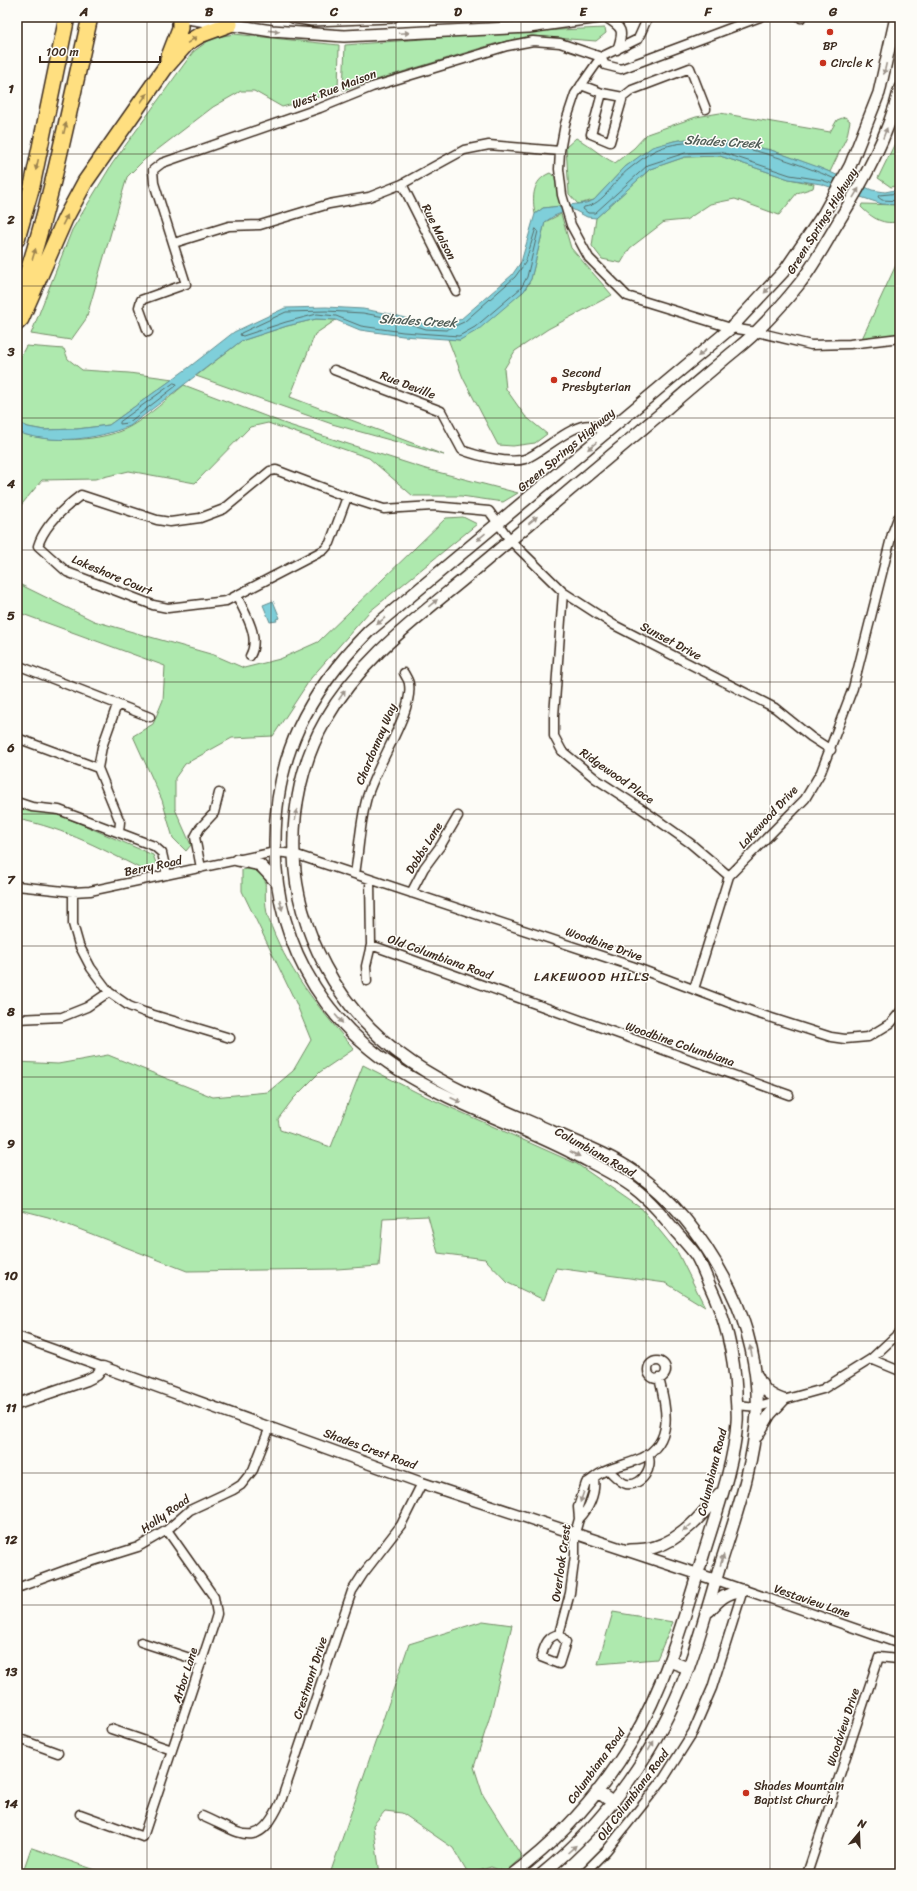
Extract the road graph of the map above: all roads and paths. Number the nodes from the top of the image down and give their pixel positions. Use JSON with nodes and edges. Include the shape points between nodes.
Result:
{"nodes":[{"id":1,"x":59,"y":17,"type":"edge"},
{"id":2,"x":67,"y":17,"type":"edge"},
{"id":3,"x":90,"y":17,"type":"edge"},
{"id":4,"x":180,"y":17,"type":"edge"},
{"id":5,"x":293,"y":17,"type":"edge"},
{"id":6,"x":392,"y":17,"type":"edge"},
{"id":7,"x":599,"y":17,"type":"edge"},
{"id":8,"x":605,"y":17,"type":"edge"},
{"id":9,"x":648,"y":17,"type":"edge"},
{"id":10,"x":760,"y":17,"type":"edge"},
{"id":11,"x":896,"y":17,"type":"edge"},
{"id":12,"x":230,"y":24,"type":"junction"},
{"id":13,"x":896,"y":38,"type":"edge"},
{"id":14,"x":617,"y":50,"type":"junction"},
{"id":15,"x":602,"y":57,"type":"junction"},
{"id":16,"x":165,"y":68,"type":"junction"},
{"id":17,"x":581,"y":85,"type":"junction"},
{"id":18,"x":900,"y":88,"type":"edge"},
{"id":19,"x":602,"y":93,"type":"junction"},
{"id":20,"x":623,"y":97,"type":"junction"},
{"id":21,"x":50,"y":98,"type":"junction"},
{"id":22,"x":706,"y":109,"type":"dead end"},
{"id":23,"x":560,"y":151,"type":"junction"},
{"id":24,"x":402,"y":184,"type":"junction"},
{"id":25,"x":17,"y":239,"type":"edge"},
{"id":26,"x":174,"y":243,"type":"junction"},
{"id":27,"x":456,"y":291,"type":"dead end"},
{"id":28,"x":17,"y":304,"type":"edge"},
{"id":29,"x":19,"y":321,"type":"edge"},
{"id":30,"x":731,"y":328,"type":"junction"},
{"id":31,"x":148,"y":332,"type":"dead end"},
{"id":32,"x":757,"y":332,"type":"junction"},
{"id":33,"x":900,"y":338,"type":"edge"},
{"id":34,"x":334,"y":370,"type":"dead end"},
{"id":35,"x":606,"y":434,"type":"junction"},
{"id":36,"x":347,"y":497,"type":"junction"},
{"id":37,"x":900,"y":517,"type":"edge"},
{"id":38,"x":498,"y":523,"type":"junction"},
{"id":39,"x":510,"y":540,"type":"junction"},
{"id":40,"x":563,"y":592,"type":"junction"},
{"id":41,"x":237,"y":596,"type":"junction"},
{"id":42,"x":250,"y":656,"type":"dead end"},
{"id":43,"x":17,"y":665,"type":"edge"},
{"id":44,"x":404,"y":673,"type":"dead end"},
{"id":45,"x":117,"y":705,"type":"junction"},
{"id":46,"x":150,"y":717,"type":"dead end"},
{"id":47,"x":17,"y":738,"type":"edge"},
{"id":48,"x":830,"y":750,"type":"junction"},
{"id":49,"x":98,"y":768,"type":"junction"},
{"id":50,"x":219,"y":793,"type":"dead end"},
{"id":51,"x":17,"y":802,"type":"edge"},
{"id":52,"x":458,"y":816,"type":"dead end"},
{"id":53,"x":119,"y":832,"type":"junction"},
{"id":54,"x":275,"y":852,"type":"junction"},
{"id":55,"x":294,"y":854,"type":"junction"},
{"id":56,"x":237,"y":860,"type":"junction"},
{"id":57,"x":201,"y":868,"type":"junction"},
{"id":58,"x":356,"y":874,"type":"junction"},
{"id":59,"x":167,"y":875,"type":"junction"},
{"id":60,"x":729,"y":876,"type":"junction"},
{"id":61,"x":370,"y":880,"type":"junction"},
{"id":62,"x":277,"y":883,"type":"junction"},
{"id":63,"x":17,"y":886,"type":"edge"},
{"id":64,"x":73,"y":892,"type":"junction"},
{"id":65,"x":411,"y":894,"type":"junction"},
{"id":66,"x":371,"y":945,"type":"junction"},
{"id":67,"x":367,"y":981,"type":"dead end"},
{"id":68,"x":694,"y":989,"type":"junction"},
{"id":69,"x":109,"y":992,"type":"junction"},
{"id":70,"x":900,"y":1012,"type":"edge"},
{"id":71,"x":563,"y":1014,"type":"joint"},
{"id":72,"x":17,"y":1019,"type":"edge"},
{"id":73,"x":230,"y":1038,"type":"dead end"},
{"id":74,"x":433,"y":1083,"type":"junction"},
{"id":75,"x":789,"y":1095,"type":"dead end"},
{"id":76,"x":900,"y":1332,"type":"edge"},
{"id":77,"x":17,"y":1336,"type":"edge"},
{"id":78,"x":871,"y":1359,"type":"junction"},
{"id":79,"x":103,"y":1367,"type":"junction"},
{"id":80,"x":900,"y":1371,"type":"edge"},
{"id":81,"x":756,"y":1373,"type":"junction"},
{"id":82,"x":659,"y":1378,"type":"dead end"},
{"id":83,"x":783,"y":1400,"type":"junction"},
{"id":84,"x":17,"y":1404,"type":"edge"},
{"id":85,"x":736,"y":1405,"type":"junction"},
{"id":86,"x":758,"y":1407,"type":"junction"},
{"id":87,"x":270,"y":1427,"type":"junction"},
{"id":88,"x":754,"y":1440,"type":"junction"},
{"id":89,"x":648,"y":1454,"type":"junction"},
{"id":90,"x":608,"y":1470,"type":"junction"},
{"id":91,"x":422,"y":1482,"type":"junction"},
{"id":92,"x":723,"y":1488,"type":"junction"},
{"id":93,"x":167,"y":1530,"type":"junction"},
{"id":94,"x":575,"y":1533,"type":"junction"},
{"id":95,"x":630,"y":1550,"type":"junction"},
{"id":96,"x":698,"y":1574,"type":"junction"},
{"id":97,"x":716,"y":1580,"type":"junction"},
{"id":98,"x":17,"y":1588,"type":"edge"},
{"id":99,"x":743,"y":1590,"type":"junction"},
{"id":100,"x":704,"y":1618,"type":"junction"},
{"id":101,"x":559,"y":1634,"type":"dead end"},
{"id":102,"x":141,"y":1642,"type":"dead end"},
{"id":103,"x":900,"y":1644,"type":"edge"},
{"id":104,"x":900,"y":1652,"type":"edge"},
{"id":105,"x":669,"y":1661,"type":"junction"},
{"id":106,"x":202,"y":1662,"type":"junction"},
{"id":107,"x":688,"y":1668,"type":"junction"},
{"id":108,"x":111,"y":1729,"type":"dead end"},
{"id":109,"x":17,"y":1738,"type":"edge"},
{"id":110,"x":172,"y":1750,"type":"junction"},
{"id":111,"x":58,"y":1753,"type":"dead end"},
{"id":112,"x":597,"y":1791,"type":"junction"},
{"id":113,"x":613,"y":1803,"type":"junction"},
{"id":114,"x":80,"y":1814,"type":"dead end"},
{"id":115,"x":202,"y":1816,"type":"dead end"},
{"id":116,"x":513,"y":1874,"type":"edge"},
{"id":117,"x":542,"y":1874,"type":"edge"},
{"id":118,"x":583,"y":1874,"type":"edge"},
{"id":119,"x":807,"y":1874,"type":"edge"}],
"edges":[{"from":1,"to":21,"type":"highway"},
{"from":2,"to":21,"type":"highway"},
{"from":28,"to":3,"type":"highway","one_way":true,"via":[[46,212]]},
{"from":4,"to":12,"type":"main road"},
{"from":4,"to":16,"type":"highway","via":[[180,28]]},
{"from":5,"to":6,"type":"main road","via":[[312,20]]},
{"from":12,"to":7,"type":"main road","one_way":true,"via":[[272,31],[344,36],[529,27]]},
{"from":8,"to":14,"type":"street","via":[[619,26],[621,31]]},
{"from":9,"to":14,"type":"street","via":[[638,39]]},
{"from":10,"to":15,"type":"street","via":[[621,69],[605,65]]},
{"from":11,"to":13,"type":"main road","name":"Green Springs Highway"},
{"from":16,"to":12,"type":"highway","one_way":true,"via":[[187,43],[200,35]]},
{"from":13,"to":30,"type":"main road","name":"Green Springs Highway","one_way":true,"via":[[877,100],[848,170],[824,213],[785,270]]},
{"from":14,"to":15,"type":"street"},
{"from":15,"to":17,"type":"street"},
{"from":15,"to":26,"type":"street","name":"West Rue Maison","via":[[560,43],[533,41],[507,46],[372,87],[320,108],[162,163],[153,170],[154,183]]},
{"from":29,"to":16,"type":"highway","one_way":true,"via":[[62,225],[85,182]]},
{"from":17,"to":19,"type":"street"},
{"from":17,"to":23,"type":"street","via":[[575,94],[565,124]]},
{"from":32,"to":18,"type":"main road","name":"Green Springs Highway","one_way":true,"via":[[802,280],[841,217],[869,169]]},
{"from":19,"to":20,"type":"street"},
{"from":19,"to":20,"type":"street","via":[[591,134],[610,142]]},
{"from":20,"to":22,"type":"street","via":[[632,90],[690,68]]},
{"from":21,"to":25,"type":"highway","one_way":true,"via":[[32,186]]},
{"from":23,"to":24,"type":"street","via":[[489,145],[464,150]]},
{"from":23,"to":30,"type":"street","via":[[559,178],[566,213],[589,258],[627,296]]},
{"from":24,"to":26,"type":"street","via":[[369,198],[329,204],[260,225],[229,226]]},
{"from":24,"to":27,"type":"street","name":"Rue Maison"},
{"from":26,"to":31,"type":"street","name":"West Rue Maison","via":[[186,284],[141,300],[139,307]]},
{"from":30,"to":32,"type":"street"},
{"from":30,"to":35,"type":"main road","name":"Green Springs Highway","one_way":true},
{"from":32,"to":33,"type":"street","via":[[811,344],[850,344]]},
{"from":39,"to":32,"type":"main road","name":"Green Springs Highway","one_way":true},
{"from":34,"to":35,"type":"street","name":"Rue Deville","via":[[441,411],[462,450],[472,454],[515,461],[526,459],[576,428],[592,426]]},
{"from":35,"to":38,"type":"main road","name":"Green Springs Highway","one_way":true},
{"from":36,"to":38,"type":"street","name":"Lakeshore Court","via":[[384,509],[433,506],[489,511]]},
{"from":36,"to":41,"type":"street","via":[[330,543],[324,550]]},
{"from":36,"to":41,"type":"street","name":"Lakeshore Court","via":[[276,470],[270,471],[224,509],[200,518],[170,522],[81,495],[41,537],[38,546],[67,572],[153,605],[168,608],[226,601]]},
{"from":37,"to":48,"type":"street","name":"Lakewood Drive","via":[[892,534],[853,688]]},
{"from":38,"to":39,"type":"street","name":"Lakeshore Court"},
{"from":38,"to":54,"type":"main road","name":"Green Springs Highway","one_way":true,"via":[[369,631],[320,687],[297,728],[281,778],[274,822]]},
{"from":39,"to":40,"type":"street","name":"Sunset Drive"},
{"from":55,"to":39,"type":"main road","name":"Green Springs Highway","one_way":true,"via":[[294,829],[301,781],[309,756],[324,722],[357,674],[404,627]]},
{"from":40,"to":48,"type":"street","name":"Sunset Drive","via":[[620,628],[775,708]]},
{"from":40,"to":60,"type":"street","name":"Ridgewood Place","via":[[554,716],[554,736],[562,751],[690,844]]},
{"from":41,"to":42,"type":"street","via":[[255,638],[254,650]]},
{"from":43,"to":45,"type":"street"},
{"from":44,"to":58,"type":"street","name":"Chardonnay Way","via":[[409,683],[409,696],[401,721],[372,781],[366,801]]},
{"from":45,"to":46,"type":"street"},
{"from":45,"to":49,"type":"street","via":[[102,747]]},
{"from":47,"to":49,"type":"street"},
{"from":48,"to":60,"type":"street","name":"Lakewood Drive","via":[[821,772],[805,798]]},
{"from":49,"to":53,"type":"street","via":[[120,822]]},
{"from":50,"to":57,"type":"street","via":[[214,813],[200,828],[196,837]]},
{"from":51,"to":53,"type":"street","via":[[32,807],[59,810]]},
{"from":52,"to":65,"type":"street","name":"Dobbs Lane","via":[[441,846],[424,868]]},
{"from":53,"to":59,"type":"street","via":[[159,848],[164,857]]},
{"from":54,"to":55,"type":"street","name":"Berry Road"},
{"from":54,"to":56,"type":"street","name":"Berry Road"},
{"from":54,"to":62,"type":"main road","name":"Columbiana Road"},
{"from":55,"to":58,"type":"street","name":"Woodbine Drive"},
{"from":55,"to":74,"type":"main road","name":"Columbiana Road","via":[[297,887],[305,919],[334,983],[358,1016],[378,1037]]},
{"from":56,"to":57,"type":"street","name":"Berry Road"},
{"from":56,"to":62,"type":"main road","via":[[260,865]]},
{"from":57,"to":59,"type":"street","name":"Berry Road"},
{"from":58,"to":61,"type":"street","name":"Woodbine Drive"},
{"from":59,"to":64,"type":"street","name":"Berry Road"},
{"from":60,"to":68,"type":"street","name":"Lakewood Drive"},
{"from":61,"to":65,"type":"street","name":"Woodbine Drive"},
{"from":61,"to":66,"type":"street","name":"Old Columbiana Road"},
{"from":62,"to":74,"type":"main road","name":"Columbiana Road","one_way":true,"via":[[284,919],[296,952],[310,980],[326,1003],[373,1053],[398,1071]]},
{"from":63,"to":64,"type":"street","name":"Berry Road"},
{"from":64,"to":69,"type":"street","via":[[73,924],[79,945],[91,968]]},
{"from":65,"to":68,"type":"street","name":"Woodbine Drive","via":[[477,913]]},
{"from":66,"to":67,"type":"street","via":[[366,966]]},
{"from":66,"to":71,"type":"street","name":"Old Columbiana Road"},
{"from":68,"to":70,"type":"street","name":"Woodbine Drive","via":[[756,1013],[831,1037],[845,1039],[868,1037],[891,1023]]},
{"from":69,"to":72,"type":"street","via":[[87,1007],[62,1017]]},
{"from":69,"to":73,"type":"street","via":[[129,1006],[144,1012]]},
{"from":71,"to":75,"type":"street","name":"Woodbine Columbiana"},
{"from":81,"to":74,"type":"main road","name":"Columbiana Road","one_way":true,"via":[[735,1300],[713,1256],[676,1207],[636,1174],[604,1154]]},
{"from":74,"to":85,"type":"main road","name":"Columbiana Road","one_way":true,"via":[[592,1163],[632,1186],[659,1211],[697,1257],[722,1311],[735,1367]]},
{"from":76,"to":78,"type":"street"},
{"from":77,"to":79,"type":"street","name":"Shades Crest Road"},
{"from":78,"to":80,"type":"street"},
{"from":78,"to":83,"type":"street","via":[[823,1389]]},
{"from":79,"to":84,"type":"street","via":[[97,1375],[87,1380]]},
{"from":79,"to":87,"type":"street","name":"Shades Crest Road"},
{"from":81,"to":83,"type":"main road","via":[[763,1389]]},
{"from":81,"to":86,"type":"main road","name":"Columbiana Road"},
{"from":82,"to":89,"type":"street","name":"Overlook Crest","via":[[667,1420],[659,1441]]},
{"from":83,"to":86,"type":"street"},
{"from":83,"to":88,"type":"main road","via":[[770,1414]]},
{"from":85,"to":86,"type":"street"},
{"from":85,"to":92,"type":"main road","name":"Columbiana Road","via":[[737,1420],[733,1448]]},
{"from":86,"to":88,"type":"main road","name":"Columbiana Road"},
{"from":87,"to":91,"type":"street","name":"Shades Crest Road"},
{"from":87,"to":93,"type":"street","name":"Holly Road","via":[[253,1470],[241,1485],[190,1510]]},
{"from":97,"to":88,"type":"main road","name":"Columbiana Road","one_way":true},
{"from":89,"to":90,"type":"street","name":"Overlook Crest"},
{"from":89,"to":90,"type":"street","via":[[648,1472],[635,1483],[626,1484]]},
{"from":90,"to":94,"type":"street","name":"Overlook Crest","via":[[586,1483],[578,1507],[579,1519]]},
{"from":91,"to":94,"type":"street","name":"Shades Crest Road"},
{"from":91,"to":115,"type":"street","name":"Crestmont Drive","via":[[401,1525],[352,1591],[281,1801],[270,1823],[260,1833],[251,1835]]},
{"from":92,"to":95,"type":"main road","one_way":true,"via":[[697,1520],[673,1539],[656,1547]]},
{"from":92,"to":96,"type":"main road","name":"Columbiana Road"},
{"from":93,"to":98,"type":"street","name":"Holly Road","via":[[138,1547]]},
{"from":93,"to":106,"type":"street","name":"Arbor Lane","via":[[214,1597],[217,1614]]},
{"from":94,"to":95,"type":"street","name":"Shades Crest Road"},
{"from":94,"to":101,"type":"street","name":"Overlook Crest","via":[[570,1593]]},
{"from":95,"to":96,"type":"street","name":"Shades Crest Road"},
{"from":96,"to":97,"type":"street","name":"Shades Crest Road"},
{"from":96,"to":105,"type":"main road","name":"Columbiana Road"},
{"from":97,"to":99,"type":"street","name":"Vestaview Lane"},
{"from":97,"to":100,"type":"main road","name":"Columbiana Road"},
{"from":99,"to":100,"type":"main road","via":[[719,1599]]},
{"from":99,"to":103,"type":"street","name":"Vestaview Lane"},
{"from":99,"to":118,"type":"street","name":"Old Columbiana Road","via":[[700,1720],[664,1778],[606,1851]]},
{"from":100,"to":107,"type":"main road","name":"Columbiana Road"},
{"from":102,"to":106,"type":"street"},
{"from":104,"to":119,"type":"street","name":"Woodview Drive","via":[[898,1659],[879,1658]]},
{"from":105,"to":107,"type":"main road"},
{"from":105,"to":112,"type":"main road","name":"Columbiana Road","via":[[649,1709],[632,1740]]},
{"from":106,"to":110,"type":"street","name":"Arbor Lane"},
{"from":113,"to":107,"type":"main road","name":"Columbiana Road","one_way":true,"via":[[662,1726]]},
{"from":108,"to":110,"type":"street"},
{"from":109,"to":111,"type":"street"},
{"from":110,"to":114,"type":"street","name":"Arbor Lane","via":[[143,1837]]},
{"from":112,"to":113,"type":"main road"},
{"from":112,"to":116,"type":"main road","name":"Columbiana Road","via":[[547,1847]]},
{"from":117,"to":113,"type":"main road","name":"Columbiana Road","one_way":true,"via":[[578,1843]]}]}
